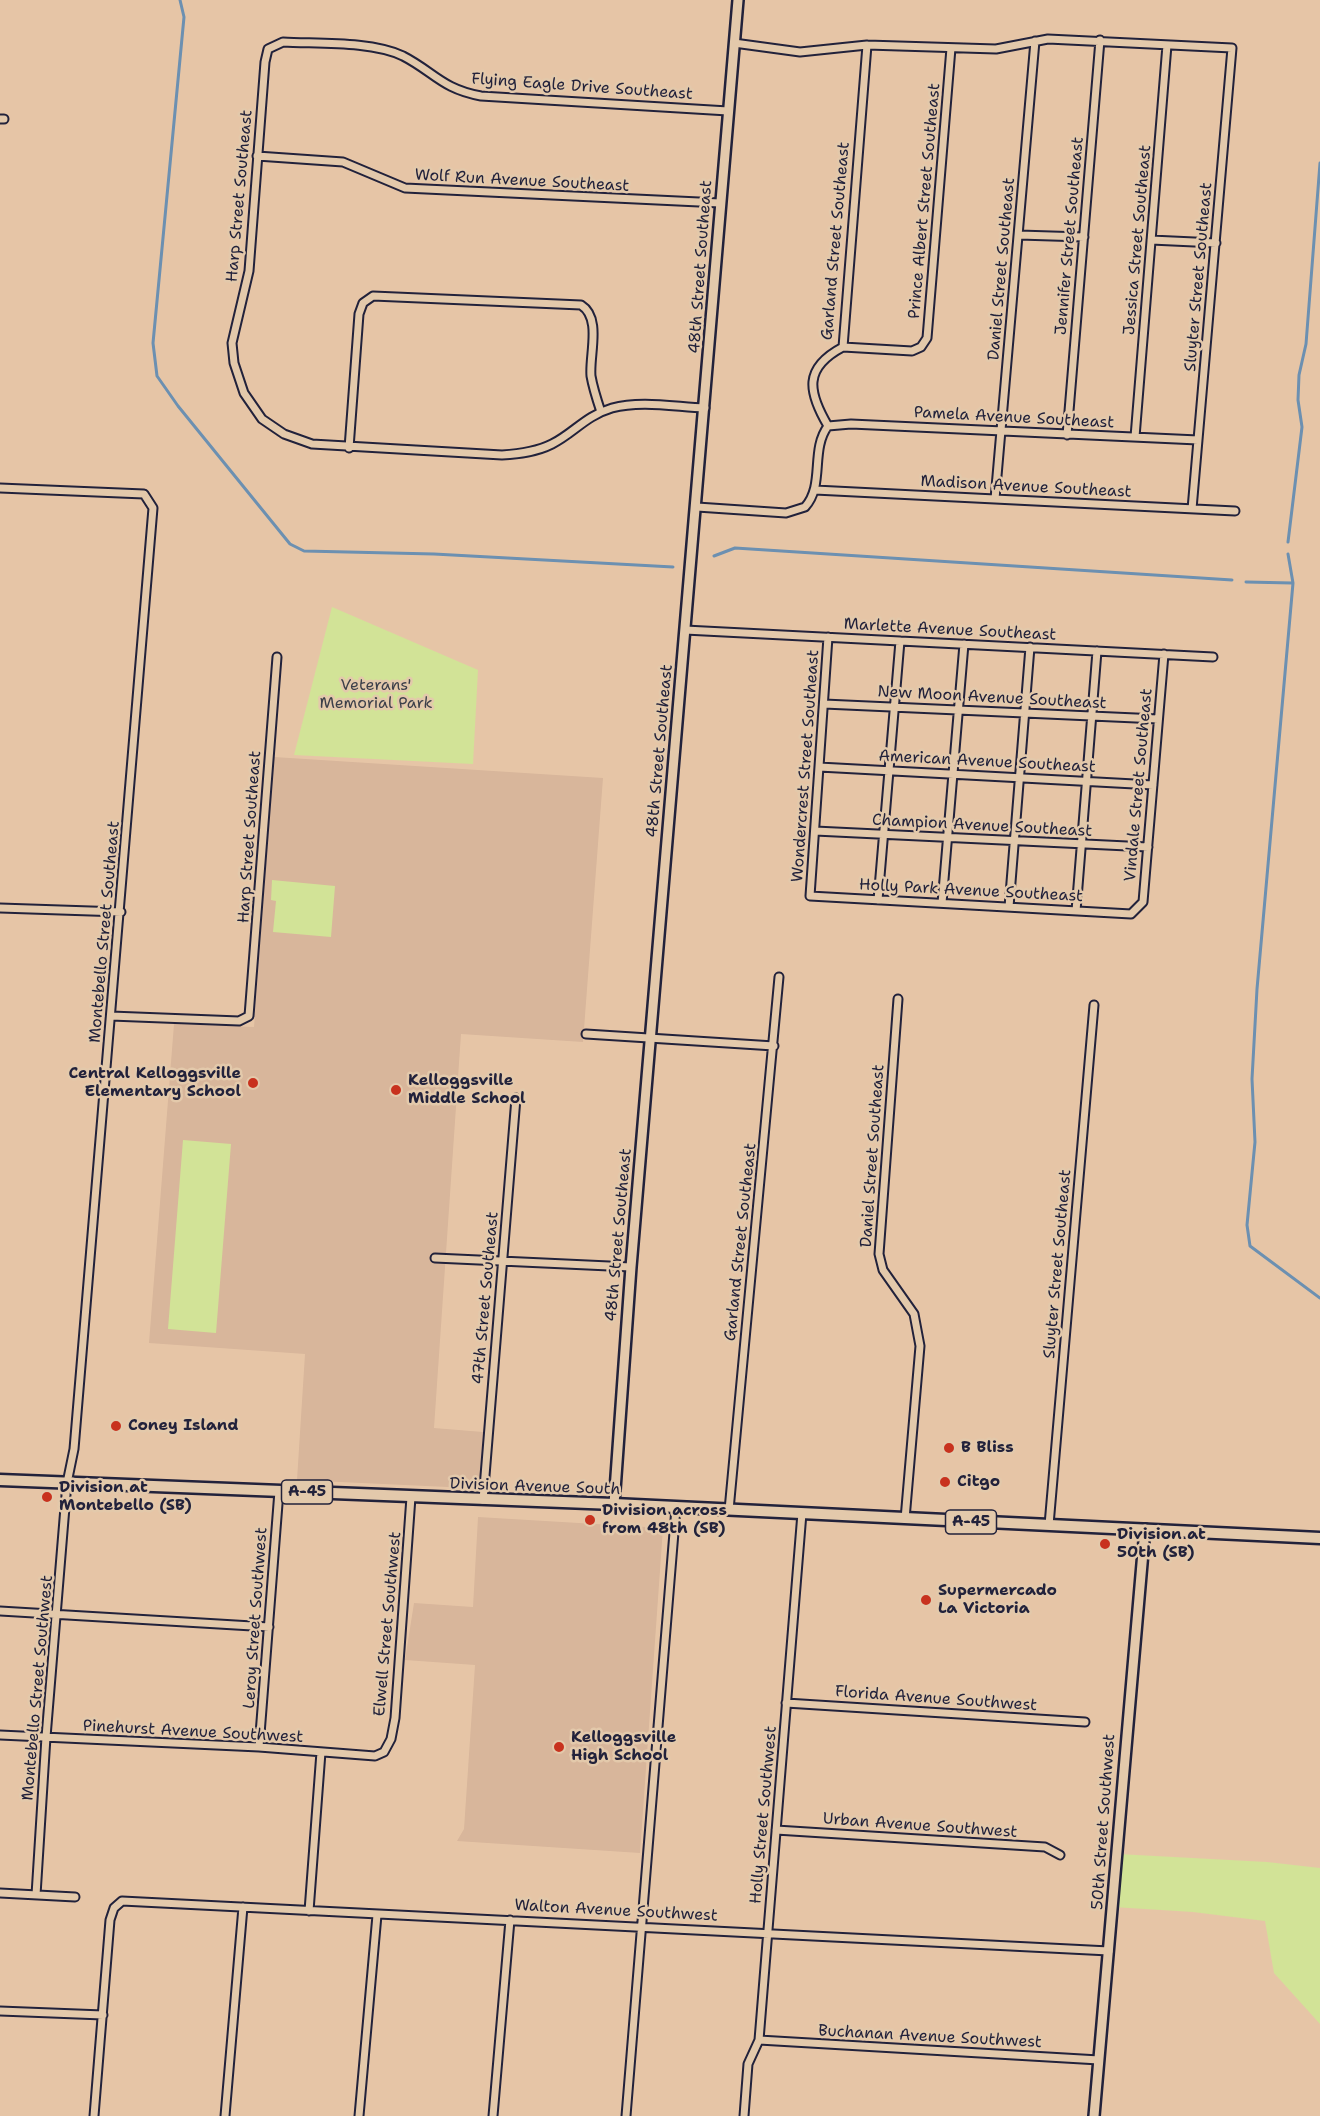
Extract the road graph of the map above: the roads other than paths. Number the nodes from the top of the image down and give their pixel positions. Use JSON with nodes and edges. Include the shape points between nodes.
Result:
{"nodes":[{"id":1,"x":738,"y":0,"type":"edge"},
{"id":2,"x":1100,"y":40,"type":"junction"},
{"id":3,"x":1035,"y":41,"type":"junction"},
{"id":4,"x":734,"y":43,"type":"junction"},
{"id":5,"x":867,"y":45,"type":"junction"},
{"id":6,"x":1167,"y":45,"type":"junction"},
{"id":7,"x":951,"y":48,"type":"junction"},
{"id":8,"x":268,"y":49,"type":"joint"},
{"id":9,"x":728,"y":111,"type":"junction"},
{"id":10,"x":257,"y":156,"type":"junction"},
{"id":11,"x":720,"y":204,"type":"junction"},
{"id":12,"x":1019,"y":235,"type":"junction"},
{"id":13,"x":1084,"y":237,"type":"junction"},
{"id":14,"x":1152,"y":240,"type":"junction"},
{"id":15,"x":1216,"y":243,"type":"junction"},
{"id":16,"x":843,"y":348,"type":"junction"},
{"id":17,"x":705,"y":408,"type":"junction"},
{"id":18,"x":602,"y":412,"type":"junction"},
{"id":19,"x":828,"y":426,"type":"junction"},
{"id":20,"x":1000,"y":431,"type":"junction"},
{"id":21,"x":1067,"y":435,"type":"junction"},
{"id":22,"x":1135,"y":437,"type":"junction"},
{"id":23,"x":1198,"y":440,"type":"junction"},
{"id":24,"x":348,"y":448,"type":"junction"},
{"id":25,"x":0,"y":488,"type":"edge"},
{"id":26,"x":815,"y":490,"type":"junction"},
{"id":27,"x":994,"y":499,"type":"junction"},
{"id":28,"x":697,"y":507,"type":"junction"},
{"id":29,"x":1192,"y":509,"type":"junction"},
{"id":30,"x":1235,"y":511,"type":"dead end"},
{"id":31,"x":685,"y":630,"type":"junction"},
{"id":32,"x":828,"y":637,"type":"junction"},
{"id":33,"x":900,"y":641,"type":"junction"},
{"id":34,"x":964,"y":644,"type":"junction"},
{"id":35,"x":1030,"y":647,"type":"junction"},
{"id":36,"x":1097,"y":651,"type":"junction"},
{"id":37,"x":1164,"y":654,"type":"junction"},
{"id":38,"x":277,"y":657,"type":"dead end"},
{"id":39,"x":1213,"y":657,"type":"dead end"},
{"id":40,"x":824,"y":704,"type":"junction"},
{"id":41,"x":894,"y":707,"type":"junction"},
{"id":42,"x":958,"y":710,"type":"junction"},
{"id":43,"x":1025,"y":713,"type":"junction"},
{"id":44,"x":1091,"y":716,"type":"junction"},
{"id":45,"x":1158,"y":719,"type":"junction"},
{"id":46,"x":819,"y":767,"type":"junction"},
{"id":47,"x":889,"y":770,"type":"junction"},
{"id":48,"x":953,"y":774,"type":"junction"},
{"id":49,"x":1019,"y":778,"type":"junction"},
{"id":50,"x":1086,"y":781,"type":"junction"},
{"id":51,"x":1153,"y":785,"type":"junction"},
{"id":52,"x":815,"y":831,"type":"junction"},
{"id":53,"x":883,"y":835,"type":"junction"},
{"id":54,"x":948,"y":838,"type":"junction"},
{"id":55,"x":1014,"y":841,"type":"junction"},
{"id":56,"x":1081,"y":844,"type":"junction"},
{"id":57,"x":1148,"y":847,"type":"junction"},
{"id":58,"x":810,"y":896,"type":"joint"},
{"id":59,"x":878,"y":900,"type":"junction"},
{"id":60,"x":942,"y":903,"type":"junction"},
{"id":61,"x":1009,"y":907,"type":"junction"},
{"id":62,"x":0,"y":908,"type":"edge"},
{"id":63,"x":1076,"y":911,"type":"junction"},
{"id":64,"x":121,"y":912,"type":"junction"},
{"id":65,"x":1131,"y":914,"type":"joint"},
{"id":66,"x":779,"y":977,"type":"dead end"},
{"id":67,"x":898,"y":999,"type":"dead end"},
{"id":68,"x":1094,"y":1005,"type":"dead end"},
{"id":69,"x":111,"y":1016,"type":"junction"},
{"id":70,"x":586,"y":1034,"type":"dead end"},
{"id":71,"x":651,"y":1040,"type":"junction"},
{"id":72,"x":774,"y":1046,"type":"junction"},
{"id":73,"x":516,"y":1098,"type":"dead end"},
{"id":74,"x":435,"y":1258,"type":"dead end"},
{"id":75,"x":503,"y":1262,"type":"junction"},
{"id":76,"x":631,"y":1267,"type":"junction"},
{"id":77,"x":0,"y":1480,"type":"edge"},
{"id":78,"x":67,"y":1483,"type":"junction"},
{"id":79,"x":279,"y":1491,"type":"junction"},
{"id":80,"x":411,"y":1497,"type":"junction"},
{"id":81,"x":483,"y":1500,"type":"junction"},
{"id":82,"x":614,"y":1504,"type":"junction"},
{"id":83,"x":676,"y":1508,"type":"junction"},
{"id":84,"x":729,"y":1510,"type":"junction"},
{"id":85,"x":802,"y":1514,"type":"junction"},
{"id":86,"x":905,"y":1519,"type":"junction"},
{"id":87,"x":1050,"y":1525,"type":"junction"},
{"id":88,"x":1145,"y":1530,"type":"junction"},
{"id":89,"x":1320,"y":1538,"type":"edge"},
{"id":90,"x":0,"y":1611,"type":"edge"},
{"id":91,"x":58,"y":1614,"type":"junction"},
{"id":92,"x":269,"y":1628,"type":"junction"},
{"id":93,"x":786,"y":1703,"type":"junction"},
{"id":94,"x":1085,"y":1722,"type":"dead end"},
{"id":95,"x":0,"y":1735,"type":"edge"},
{"id":96,"x":46,"y":1737,"type":"junction"},
{"id":97,"x":259,"y":1747,"type":"junction"},
{"id":98,"x":321,"y":1752,"type":"junction"},
{"id":99,"x":384,"y":1752,"type":"joint"},
{"id":100,"x":776,"y":1830,"type":"junction"},
{"id":101,"x":1060,"y":1855,"type":"dead end"},
{"id":102,"x":0,"y":1893,"type":"edge"},
{"id":103,"x":36,"y":1895,"type":"junction"},
{"id":104,"x":75,"y":1897,"type":"dead end"},
{"id":105,"x":243,"y":1907,"type":"junction"},
{"id":106,"x":309,"y":1911,"type":"junction"},
{"id":107,"x":377,"y":1915,"type":"junction"},
{"id":108,"x":510,"y":1920,"type":"junction"},
{"id":109,"x":642,"y":1926,"type":"junction"},
{"id":110,"x":768,"y":1931,"type":"junction"},
{"id":111,"x":1109,"y":1951,"type":"junction"},
{"id":112,"x":0,"y":2011,"type":"edge"},
{"id":113,"x":103,"y":2015,"type":"junction"},
{"id":114,"x":759,"y":2040,"type":"junction"},
{"id":115,"x":1099,"y":2060,"type":"junction"},
{"id":116,"x":94,"y":2116,"type":"edge"},
{"id":117,"x":225,"y":2116,"type":"edge"},
{"id":118,"x":359,"y":2116,"type":"edge"},
{"id":119,"x":494,"y":2116,"type":"edge"},
{"id":120,"x":627,"y":2116,"type":"edge"},
{"id":121,"x":744,"y":2116,"type":"edge"},
{"id":122,"x":1094,"y":2116,"type":"edge"}],
"edges":[{"from":1,"to":4,"type":"street","name":"48th Street Southeast"},
{"from":2,"to":3,"type":"street"},
{"from":2,"to":6,"type":"street"},
{"from":2,"to":13,"type":"street","name":"Jennifer Street Southeast"},
{"from":3,"to":7,"type":"street","via":[[996,49]]},
{"from":3,"to":12,"type":"street","name":"Daniel Street Southeast"},
{"from":4,"to":5,"type":"street","via":[[800,52]]},
{"from":4,"to":9,"type":"street","name":"48th Street Southeast"},
{"from":5,"to":7,"type":"street"},
{"from":5,"to":16,"type":"street","name":"Garland Street Southeast"},
{"from":6,"to":14,"type":"street","name":"Jessica Street Southeast"},
{"from":6,"to":15,"type":"street","name":"Sluyter Street Southeast","via":[[1232,48]]},
{"from":7,"to":16,"type":"street","name":"Prince Albert Street Southeast","via":[[927,338],[912,351]]},
{"from":8,"to":9,"type":"street","name":"Flying Eagle Drive Southeast","via":[[283,42],[382,49],[404,57],[449,88],[481,96]]},
{"from":8,"to":10,"type":"street","name":"Harp Street Southeast"},
{"from":9,"to":11,"type":"street","name":"48th Street Southeast"},
{"from":10,"to":11,"type":"street","name":"Wolf Run Avenue Southeast","via":[[343,162],[405,188]]},
{"from":10,"to":24,"type":"street","name":"Harp Street Southeast","via":[[247,287],[232,343],[234,363],[244,393],[262,419],[298,441]]},
{"from":11,"to":17,"type":"street","name":"48th Street Southeast"},
{"from":12,"to":13,"type":"street"},
{"from":12,"to":20,"type":"street","name":"Daniel Street Southeast"},
{"from":13,"to":21,"type":"street","name":"Jennifer Street Southeast"},
{"from":14,"to":15,"type":"street"},
{"from":14,"to":22,"type":"street","name":"Jessica Street Southeast"},
{"from":15,"to":23,"type":"street","name":"Sluyter Street Southeast"},
{"from":16,"to":19,"type":"street","name":"Garland Street Southeast","via":[[826,356],[812,382],[812,395]]},
{"from":17,"to":18,"type":"street","via":[[633,405]]},
{"from":17,"to":28,"type":"street","name":"48th Street Southeast"},
{"from":18,"to":24,"type":"street","via":[[576,425],[555,443],[525,453]]},
{"from":18,"to":24,"type":"street","via":[[591,374],[592,320],[581,305],[368,297],[358,322]]},
{"from":19,"to":20,"type":"street","name":"Pamela Avenue Southeast"},
{"from":19,"to":26,"type":"street","via":[[820,442]]},
{"from":20,"to":21,"type":"street","name":"Pamela Avenue Southeast"},
{"from":20,"to":27,"type":"street","name":"Daniel Street Southeast"},
{"from":21,"to":22,"type":"street","name":"Pamela Avenue Southeast"},
{"from":22,"to":23,"type":"street","name":"Pamela Avenue Southeast"},
{"from":23,"to":29,"type":"street","name":"Sluyter Street Southeast"},
{"from":25,"to":64,"type":"street","name":"Montebello Street Southeast","via":[[144,494],[153,508]]},
{"from":26,"to":27,"type":"street","name":"Madison Avenue Southeast"},
{"from":26,"to":28,"type":"street","via":[[805,507],[786,513]]},
{"from":27,"to":29,"type":"street","name":"Madison Avenue Southeast"},
{"from":28,"to":31,"type":"street","name":"48th Street Southeast"},
{"from":29,"to":30,"type":"street","name":"Madison Avenue Southeast"},
{"from":31,"to":32,"type":"street","name":"Marlette Avenue Southeast"},
{"from":31,"to":71,"type":"street","name":"48th Street Southeast"},
{"from":32,"to":33,"type":"street","name":"Marlette Avenue Southeast"},
{"from":32,"to":40,"type":"street","name":"Wondercrest Street Southeast"},
{"from":33,"to":34,"type":"street","name":"Marlette Avenue Southeast"},
{"from":33,"to":41,"type":"street"},
{"from":34,"to":35,"type":"street","name":"Marlette Avenue Southeast"},
{"from":34,"to":42,"type":"street"},
{"from":35,"to":36,"type":"street","name":"Marlette Avenue Southeast"},
{"from":35,"to":43,"type":"street"},
{"from":36,"to":37,"type":"street","name":"Marlette Avenue Southeast"},
{"from":36,"to":44,"type":"street"},
{"from":37,"to":39,"type":"street","name":"Marlette Avenue Southeast"},
{"from":37,"to":45,"type":"street","name":"Vindale Street Southeast"},
{"from":38,"to":69,"type":"street","name":"Harp Street Southeast","via":[[248,1018],[239,1021]]},
{"from":40,"to":41,"type":"street","name":"New Moon Avenue Southeast"},
{"from":40,"to":46,"type":"street","name":"Wondercrest Street Southeast"},
{"from":41,"to":42,"type":"street","name":"New Moon Avenue Southeast"},
{"from":41,"to":47,"type":"street"},
{"from":42,"to":43,"type":"street","name":"New Moon Avenue Southeast"},
{"from":42,"to":48,"type":"street"},
{"from":43,"to":44,"type":"street","name":"New Moon Avenue Southeast"},
{"from":43,"to":49,"type":"street"},
{"from":44,"to":45,"type":"street","name":"New Moon Avenue Southeast"},
{"from":44,"to":50,"type":"street"},
{"from":45,"to":51,"type":"street","name":"Vindale Street Southeast"},
{"from":46,"to":47,"type":"street","name":"American Avenue Southeast"},
{"from":46,"to":52,"type":"street","name":"Wondercrest Street Southeast"},
{"from":47,"to":48,"type":"street","name":"American Avenue Southeast"},
{"from":47,"to":53,"type":"street"},
{"from":48,"to":49,"type":"street","name":"American Avenue Southeast"},
{"from":48,"to":54,"type":"street"},
{"from":49,"to":50,"type":"street","name":"American Avenue Southeast"},
{"from":49,"to":55,"type":"street"},
{"from":50,"to":51,"type":"street","name":"American Avenue Southeast"},
{"from":50,"to":56,"type":"street"},
{"from":51,"to":57,"type":"street","name":"Vindale Street Southeast"},
{"from":52,"to":53,"type":"street","name":"Champion Avenue Southeast"},
{"from":52,"to":58,"type":"street","name":"Wondercrest Street Southeast"},
{"from":53,"to":54,"type":"street","name":"Champion Avenue Southeast"},
{"from":53,"to":59,"type":"street"},
{"from":54,"to":55,"type":"street","name":"Champion Avenue Southeast"},
{"from":54,"to":60,"type":"street"},
{"from":55,"to":56,"type":"street","name":"Champion Avenue Southeast"},
{"from":55,"to":61,"type":"street"},
{"from":56,"to":57,"type":"street","name":"Champion Avenue Southeast"},
{"from":56,"to":63,"type":"street"},
{"from":57,"to":65,"type":"street","name":"Vindale Street Southeast","via":[[1143,902]]},
{"from":58,"to":59,"type":"street","name":"Holly Park Avenue Southeast"},
{"from":59,"to":60,"type":"street","name":"Holly Park Avenue Southeast"},
{"from":60,"to":61,"type":"street","name":"Holly Park Avenue Southeast"},
{"from":61,"to":63,"type":"street","name":"Holly Park Avenue Southeast"},
{"from":62,"to":64,"type":"street"},
{"from":63,"to":65,"type":"street","name":"Holly Park Avenue Southeast"},
{"from":64,"to":69,"type":"street","name":"Montebello Street Southeast"},
{"from":66,"to":72,"type":"street","name":"Garland Street Southeast"},
{"from":67,"to":86,"type":"street","name":"Daniel Street Southeast","via":[[879,1254],[883,1270],[914,1314],[920,1346]]},
{"from":68,"to":87,"type":"street","name":"Sluyter Street Southeast"},
{"from":69,"to":78,"type":"street","name":"Montebello Street Southeast","via":[[74,1449]]},
{"from":70,"to":71,"type":"street"},
{"from":71,"to":72,"type":"street"},
{"from":71,"to":76,"type":"street","name":"48th Street Southeast"},
{"from":72,"to":84,"type":"street","name":"Garland Street Southeast"},
{"from":73,"to":75,"type":"street","name":"47th Street Southeast"},
{"from":74,"to":75,"type":"street"},
{"from":75,"to":76,"type":"street"},
{"from":75,"to":81,"type":"street","name":"47th Street Southeast"},
{"from":76,"to":82,"type":"street","name":"48th Street Southeast"},
{"from":77,"to":78,"type":"main road","name":"Division Avenue South","number":"A-45"},
{"from":78,"to":79,"type":"main road","name":"Division Avenue South","number":"A-45"},
{"from":78,"to":91,"type":"street","name":"Montebello Street Southwest"},
{"from":79,"to":80,"type":"main road","name":"Division Avenue South","number":"A-45"},
{"from":79,"to":92,"type":"street","name":"Leroy Street Southwest"},
{"from":80,"to":81,"type":"main road","name":"Division Avenue South","number":"A-45"},
{"from":80,"to":99,"type":"street","name":"Elwell Street Southwest","via":[[392,1738]]},
{"from":81,"to":82,"type":"main road","name":"Division Avenue South","number":"A-45"},
{"from":82,"to":83,"type":"main road","name":"Division Avenue South","number":"A-45"},
{"from":83,"to":84,"type":"main road","name":"Division Avenue South","number":"A-45"},
{"from":83,"to":109,"type":"street"},
{"from":84,"to":85,"type":"main road","name":"Division Avenue South","number":"A-45"},
{"from":85,"to":86,"type":"main road","name":"Division Avenue South","number":"A-45"},
{"from":85,"to":93,"type":"street","name":"Holly Street Southwest"},
{"from":86,"to":87,"type":"main road","name":"Division Avenue South","number":"A-45"},
{"from":87,"to":88,"type":"main road","name":"Division Avenue South","number":"A-45"},
{"from":88,"to":89,"type":"main road","name":"Division Avenue South","number":"A-45"},
{"from":88,"to":111,"type":"street","name":"50th Street Southwest"},
{"from":90,"to":91,"type":"street"},
{"from":91,"to":92,"type":"street"},
{"from":91,"to":96,"type":"street","name":"Montebello Street Southwest"},
{"from":92,"to":97,"type":"street","name":"Leroy Street Southwest"},
{"from":93,"to":94,"type":"street","name":"Florida Avenue Southwest"},
{"from":93,"to":100,"type":"street","name":"Holly Street Southwest"},
{"from":95,"to":96,"type":"street","name":"Pinehurst Avenue Southwest"},
{"from":96,"to":97,"type":"street","name":"Pinehurst Avenue Southwest"},
{"from":96,"to":103,"type":"street","name":"Montebello Street Southwest"},
{"from":97,"to":98,"type":"street","name":"Pinehurst Avenue Southwest"},
{"from":98,"to":99,"type":"street","name":"Pinehurst Avenue Southwest","via":[[375,1756]]},
{"from":98,"to":106,"type":"street"},
{"from":100,"to":101,"type":"street","name":"Urban Avenue Southwest","via":[[1046,1847]]},
{"from":100,"to":110,"type":"street","name":"Holly Street Southwest"},
{"from":102,"to":103,"type":"street"},
{"from":103,"to":104,"type":"street"},
{"from":105,"to":106,"type":"street","name":"Walton Avenue Southwest"},
{"from":105,"to":113,"type":"street","name":"Walton Avenue Southwest","via":[[122,1901],[114,1908],[110,1920]]},
{"from":105,"to":117,"type":"street"},
{"from":106,"to":107,"type":"street","name":"Walton Avenue Southwest"},
{"from":107,"to":108,"type":"street","name":"Walton Avenue Southwest"},
{"from":107,"to":118,"type":"street"},
{"from":108,"to":109,"type":"street","name":"Walton Avenue Southwest"},
{"from":108,"to":119,"type":"street"},
{"from":109,"to":110,"type":"street","name":"Walton Avenue Southwest"},
{"from":109,"to":120,"type":"street"},
{"from":110,"to":111,"type":"street","name":"Walton Avenue Southwest"},
{"from":110,"to":114,"type":"street","name":"Holly Street Southwest"},
{"from":111,"to":115,"type":"street","name":"50th Street Southwest"},
{"from":112,"to":113,"type":"street"},
{"from":113,"to":116,"type":"street"},
{"from":114,"to":115,"type":"street","name":"Buchanan Avenue Southwest"},
{"from":114,"to":121,"type":"street","name":"Holly Street Southwest","via":[[748,2064]]},
{"from":115,"to":122,"type":"street","name":"50th Street Southwest"}]}
